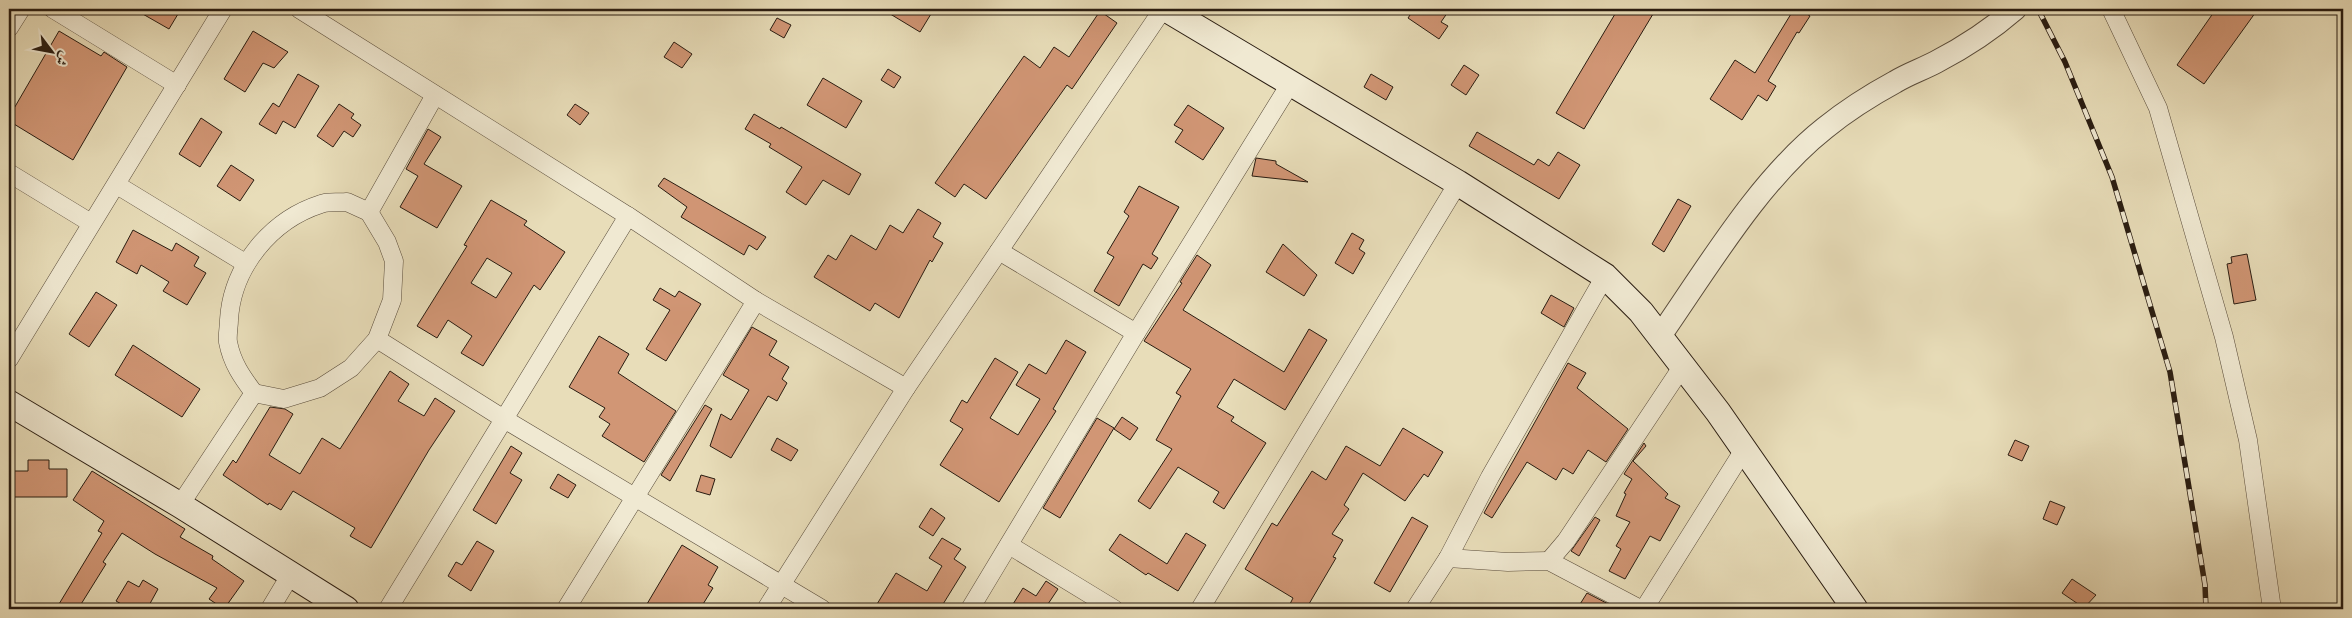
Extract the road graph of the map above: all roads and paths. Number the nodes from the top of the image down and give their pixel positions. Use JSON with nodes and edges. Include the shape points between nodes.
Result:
{"nodes":[{"id":1,"x":21,"y":9,"type":"edge"},
{"id":2,"x":53,"y":9,"type":"edge"},
{"id":3,"x":223,"y":9,"type":"edge"},
{"id":4,"x":299,"y":9,"type":"edge"},
{"id":5,"x":1165,"y":9,"type":"edge"},
{"id":6,"x":2015,"y":9,"type":"edge"},
{"id":7,"x":2111,"y":9,"type":"edge"},
{"id":8,"x":9,"y":28,"type":"edge"},
{"id":9,"x":1290,"y":84,"type":"junction"},
{"id":10,"x":177,"y":85,"type":"junction"},
{"id":11,"x":434,"y":95,"type":"junction"},
{"id":12,"x":9,"y":173,"type":"edge"},
{"id":13,"x":1458,"y":183,"type":"junction"},
{"id":14,"x":117,"y":185,"type":"junction"},
{"id":15,"x":369,"y":212,"type":"junction"},
{"id":16,"x":628,"y":216,"type":"junction"},
{"id":17,"x":91,"y":223,"type":"junction"},
{"id":18,"x":999,"y":251,"type":"junction"},
{"id":19,"x":245,"y":263,"type":"junction"},
{"id":20,"x":1605,"y":276,"type":"junction"},
{"id":21,"x":756,"y":301,"type":"junction"},
{"id":22,"x":1136,"y":333,"type":"junction"},
{"id":23,"x":1660,"y":336,"type":"junction"},
{"id":24,"x":377,"y":339,"type":"junction"},
{"id":25,"x":9,"y":359,"type":"edge"},
{"id":26,"x":1682,"y":367,"type":"junction"},
{"id":27,"x":906,"y":388,"type":"junction"},
{"id":28,"x":254,"y":393,"type":"junction"},
{"id":29,"x":9,"y":403,"type":"edge"},
{"id":30,"x":504,"y":419,"type":"junction"},
{"id":31,"x":1745,"y":448,"type":"junction"},
{"id":32,"x":636,"y":496,"type":"junction"},
{"id":33,"x":180,"y":505,"type":"junction"},
{"id":34,"x":1008,"y":545,"type":"junction"},
{"id":35,"x":1448,"y":558,"type":"junction"},
{"id":36,"x":1550,"y":561,"type":"junction"},
{"id":37,"x":291,"y":574,"type":"junction"},
{"id":38,"x":782,"y":586,"type":"junction"},
{"id":39,"x":270,"y":609,"type":"edge"},
{"id":40,"x":346,"y":609,"type":"edge"},
{"id":41,"x":388,"y":609,"type":"edge"},
{"id":42,"x":566,"y":609,"type":"edge"},
{"id":43,"x":766,"y":609,"type":"edge"},
{"id":44,"x":822,"y":609,"type":"edge"},
{"id":45,"x":970,"y":609,"type":"edge"},
{"id":46,"x":1114,"y":609,"type":"edge"},
{"id":47,"x":1200,"y":609,"type":"edge"},
{"id":48,"x":1415,"y":609,"type":"edge"},
{"id":49,"x":1640,"y":609,"type":"edge"},
{"id":50,"x":1644,"y":609,"type":"edge"},
{"id":51,"x":1855,"y":609,"type":"edge"},
{"id":52,"x":2272,"y":609,"type":"edge"}],
"edges":[{"from":1,"to":8,"type":"street"},
{"from":2,"to":10,"type":"street"},
{"from":3,"to":10,"type":"street"},
{"from":4,"to":11,"type":"street"},
{"from":5,"to":9,"type":"main road"},
{"from":5,"to":18,"type":"street"},
{"from":6,"to":23,"type":"street","via":[[1937,62],[1895,82],[1856,107],[1825,128],[1790,159],[1746,214]]},
{"from":7,"to":52,"type":"street","via":[[2158,108],[2224,337],[2248,440]]},
{"from":9,"to":13,"type":"main road"},
{"from":9,"to":22,"type":"street"},
{"from":10,"to":14,"type":"street"},
{"from":11,"to":15,"type":"street"},
{"from":11,"to":16,"type":"street"},
{"from":12,"to":17,"type":"street"},
{"from":13,"to":20,"type":"main road"},
{"from":13,"to":47,"type":"street"},
{"from":14,"to":17,"type":"street"},
{"from":14,"to":19,"type":"street"},
{"from":15,"to":19,"type":"street","via":[[347,202],[322,203],[288,221],[266,238]]},
{"from":15,"to":24,"type":"street","via":[[387,242],[394,262],[392,300]]},
{"from":16,"to":21,"type":"street"},
{"from":16,"to":30,"type":"street"},
{"from":17,"to":25,"type":"street"},
{"from":18,"to":22,"type":"street"},
{"from":18,"to":27,"type":"street"},
{"from":19,"to":28,"type":"street","via":[[230,305],[228,341],[237,371]]},
{"from":20,"to":23,"type":"main road","via":[[1628,297]]},
{"from":20,"to":35,"type":"street","via":[[1490,477]]},
{"from":21,"to":27,"type":"street"},
{"from":21,"to":32,"type":"street"},
{"from":22,"to":34,"type":"street"},
{"from":23,"to":26,"type":"main road"},
{"from":24,"to":28,"type":"street","via":[[351,368],[320,388],[284,399]]},
{"from":24,"to":30,"type":"street"},
{"from":26,"to":31,"type":"main road"},
{"from":26,"to":36,"type":"street"},
{"from":27,"to":38,"type":"street"},
{"from":28,"to":33,"type":"street"},
{"from":29,"to":33,"type":"main road"},
{"from":30,"to":32,"type":"street"},
{"from":30,"to":41,"type":"street"},
{"from":31,"to":50,"type":"street"},
{"from":31,"to":51,"type":"main road"},
{"from":32,"to":38,"type":"street"},
{"from":32,"to":42,"type":"street"},
{"from":33,"to":37,"type":"main road"},
{"from":34,"to":45,"type":"street"},
{"from":34,"to":46,"type":"street"},
{"from":35,"to":36,"type":"street"},
{"from":35,"to":48,"type":"street"},
{"from":36,"to":49,"type":"street"},
{"from":37,"to":39,"type":"street"},
{"from":37,"to":40,"type":"main road"},
{"from":38,"to":43,"type":"street"},
{"from":38,"to":44,"type":"street"}]}
